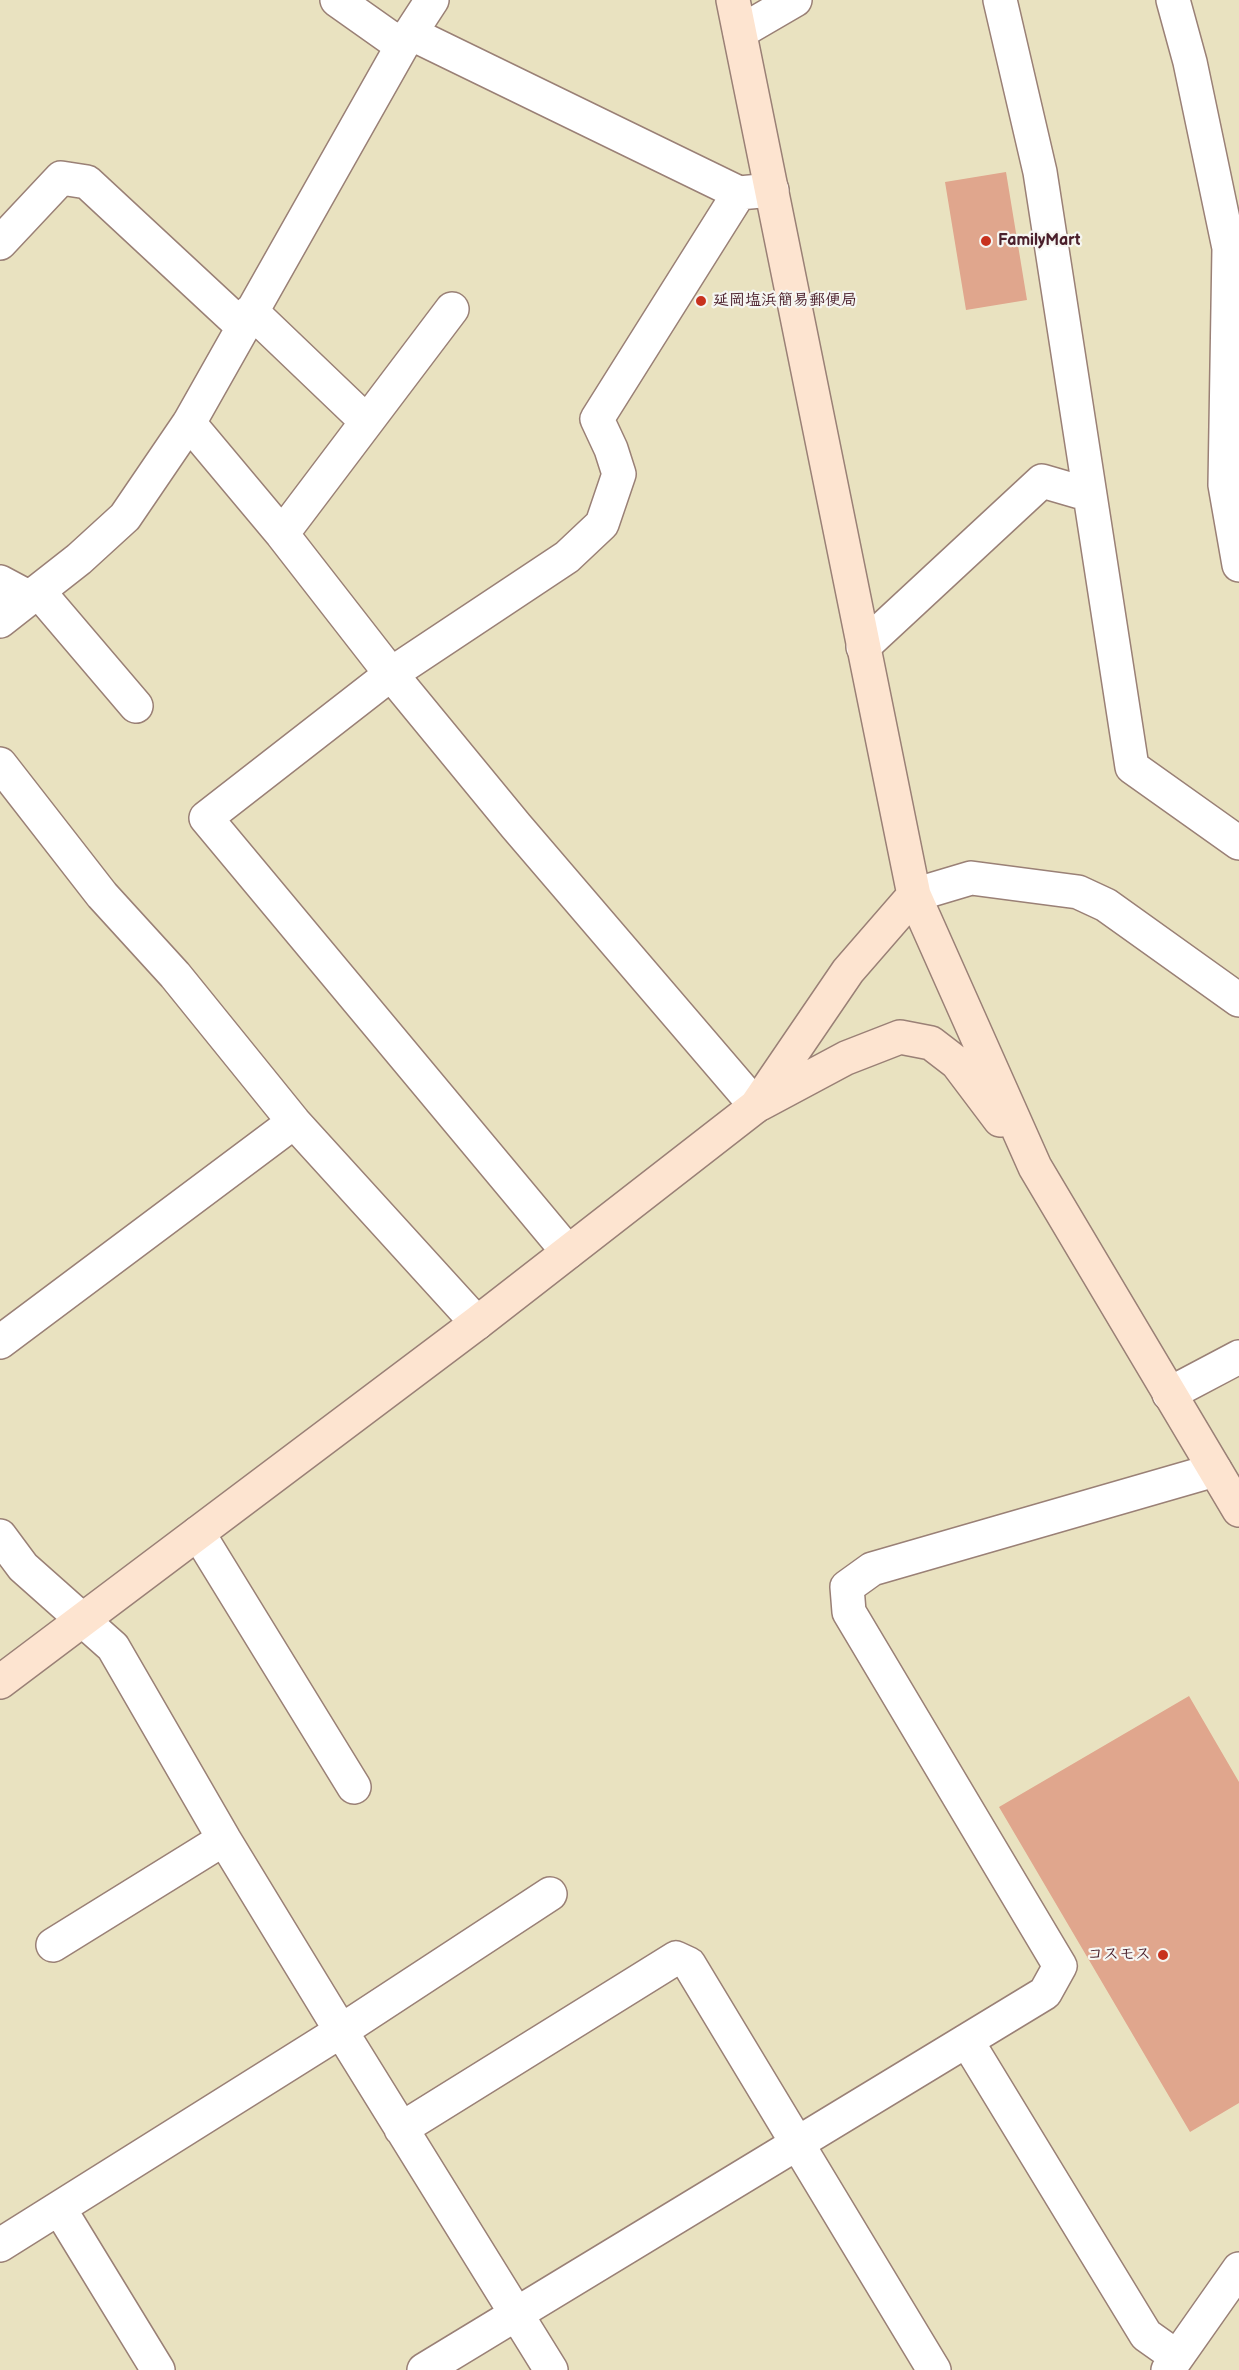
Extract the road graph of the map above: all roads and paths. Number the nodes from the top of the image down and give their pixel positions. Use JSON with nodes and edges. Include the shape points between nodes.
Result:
{"nodes":[{"id":1,"x":337,"y":0,"type":"edge"},
{"id":2,"x":432,"y":0,"type":"edge"},
{"id":3,"x":733,"y":0,"type":"edge"},
{"id":4,"x":795,"y":0,"type":"edge"},
{"id":5,"x":1000,"y":0,"type":"edge"},
{"id":6,"x":1173,"y":0,"type":"edge"},
{"id":7,"x":740,"y":32,"type":"junction"},
{"id":8,"x":406,"y":40,"type":"junction"},
{"id":9,"x":772,"y":190,"type":"junction"},
{"id":10,"x":739,"y":193,"type":"junction"},
{"id":11,"x":0,"y":243,"type":"edge"},
{"id":12,"x":452,"y":309,"type":"dead end"},
{"id":13,"x":246,"y":319,"type":"junction"},
{"id":14,"x":366,"y":421,"type":"junction"},
{"id":15,"x":189,"y":423,"type":"junction"},
{"id":16,"x":1090,"y":495,"type":"junction"},
{"id":17,"x":282,"y":534,"type":"junction"},
{"id":18,"x":1239,"y":565,"type":"edge"},
{"id":19,"x":0,"y":582,"type":"edge"},
{"id":20,"x":34,"y":595,"type":"junction"},
{"id":21,"x":0,"y":621,"type":"edge"},
{"id":22,"x":863,"y":647,"type":"junction"},
{"id":23,"x":391,"y":674,"type":"junction"},
{"id":24,"x":136,"y":706,"type":"dead end"},
{"id":25,"x":0,"y":764,"type":"edge"},
{"id":26,"x":1239,"y":843,"type":"edge"},
{"id":27,"x":914,"y":895,"type":"junction"},
{"id":28,"x":1239,"y":1000,"type":"edge"},
{"id":29,"x":756,"y":1106,"type":"junction"},
{"id":30,"x":294,"y":1122,"type":"junction"},
{"id":31,"x":1035,"y":1167,"type":"junction"},
{"id":32,"x":568,"y":1252,"type":"junction"},
{"id":33,"x":477,"y":1323,"type":"junction"},
{"id":34,"x":0,"y":1342,"type":"edge"},
{"id":35,"x":1239,"y":1357,"type":"edge"},
{"id":36,"x":1169,"y":1394,"type":"junction"},
{"id":37,"x":1215,"y":1470,"type":"junction"},
{"id":38,"x":1239,"y":1510,"type":"edge"},
{"id":39,"x":198,"y":1533,"type":"junction"},
{"id":40,"x":0,"y":1536,"type":"edge"},
{"id":41,"x":82,"y":1619,"type":"junction"},
{"id":42,"x":0,"y":1682,"type":"edge"},
{"id":43,"x":354,"y":1787,"type":"dead end"},
{"id":44,"x":224,"y":1839,"type":"junction"},
{"id":45,"x":550,"y":1894,"type":"dead end"},
{"id":46,"x":52,"y":1945,"type":"dead end"},
{"id":47,"x":340,"y":2031,"type":"junction"},
{"id":48,"x":967,"y":2041,"type":"junction"},
{"id":49,"x":401,"y":2129,"type":"junction"},
{"id":50,"x":798,"y":2143,"type":"junction"},
{"id":51,"x":59,"y":2208,"type":"junction"},
{"id":52,"x":0,"y":2245,"type":"edge"},
{"id":53,"x":1239,"y":2269,"type":"edge"},
{"id":54,"x":517,"y":2314,"type":"junction"},
{"id":55,"x":1173,"y":2364,"type":"edge"},
{"id":56,"x":151,"y":2368,"type":"edge"},
{"id":57,"x":424,"y":2370,"type":"edge"},
{"id":58,"x":550,"y":2370,"type":"edge"},
{"id":59,"x":934,"y":2370,"type":"edge"}],
"edges":[{"from":1,"to":8,"type":"street"},
{"from":2,"to":8,"type":"street"},
{"from":3,"to":7,"type":"street"},
{"from":4,"to":7,"type":"street"},
{"from":5,"to":16,"type":"street","via":[[1040,172]]},
{"from":6,"to":18,"type":"street","via":[[1229,248],[1225,485]]},
{"from":7,"to":9,"type":"street"},
{"from":8,"to":10,"type":"street"},
{"from":8,"to":13,"type":"street"},
{"from":9,"to":10,"type":"street"},
{"from":9,"to":22,"type":"street"},
{"from":10,"to":23,"type":"street","via":[[597,419],[619,474],[602,524],[567,557]]},
{"from":11,"to":13,"type":"street","via":[[61,178],[87,182]]},
{"from":12,"to":14,"type":"street"},
{"from":13,"to":14,"type":"street"},
{"from":13,"to":15,"type":"street"},
{"from":14,"to":17,"type":"street"},
{"from":15,"to":17,"type":"street"},
{"from":15,"to":20,"type":"street","via":[[126,517]]},
{"from":16,"to":22,"type":"street","via":[[1042,481]]},
{"from":16,"to":26,"type":"street","via":[[1132,767]]},
{"from":17,"to":23,"type":"street"},
{"from":19,"to":20,"type":"street"},
{"from":20,"to":21,"type":"street"},
{"from":20,"to":24,"type":"street"},
{"from":22,"to":27,"type":"street"},
{"from":23,"to":29,"type":"street"},
{"from":23,"to":32,"type":"street","via":[[206,818]]},
{"from":25,"to":30,"type":"street","via":[[102,895],[175,975]]},
{"from":27,"to":28,"type":"street","via":[[971,878],[1078,892],[1106,905]]},
{"from":27,"to":29,"type":"street","via":[[848,970]]},
{"from":27,"to":31,"type":"street"},
{"from":29,"to":31,"type":"street","via":[[878,1044],[900,1037],[931,1043],[957,1063]]},
{"from":29,"to":32,"type":"street"},
{"from":30,"to":33,"type":"street"},
{"from":30,"to":34,"type":"street"},
{"from":31,"to":36,"type":"street"},
{"from":32,"to":33,"type":"street"},
{"from":33,"to":39,"type":"street"},
{"from":35,"to":36,"type":"street"},
{"from":36,"to":37,"type":"street"},
{"from":37,"to":38,"type":"street"},
{"from":37,"to":48,"type":"street","via":[[872,1569],[847,1587],[849,1612],[1060,1966],[1045,1994]]},
{"from":39,"to":41,"type":"street"},
{"from":39,"to":43,"type":"street"},
{"from":40,"to":41,"type":"street","via":[[23,1567]]},
{"from":41,"to":42,"type":"street"},
{"from":41,"to":44,"type":"street","via":[[113,1647]]},
{"from":44,"to":46,"type":"street"},
{"from":44,"to":47,"type":"street"},
{"from":45,"to":47,"type":"street"},
{"from":47,"to":49,"type":"street"},
{"from":47,"to":51,"type":"street"},
{"from":48,"to":50,"type":"street"},
{"from":48,"to":55,"type":"street","via":[[1146,2335]]},
{"from":49,"to":50,"type":"street","via":[[676,1958],[689,1964]]},
{"from":49,"to":54,"type":"street"},
{"from":50,"to":54,"type":"street"},
{"from":50,"to":59,"type":"street"},
{"from":51,"to":52,"type":"street"},
{"from":51,"to":56,"type":"street"},
{"from":53,"to":55,"type":"street"},
{"from":54,"to":57,"type":"street"},
{"from":54,"to":58,"type":"street"}]}
